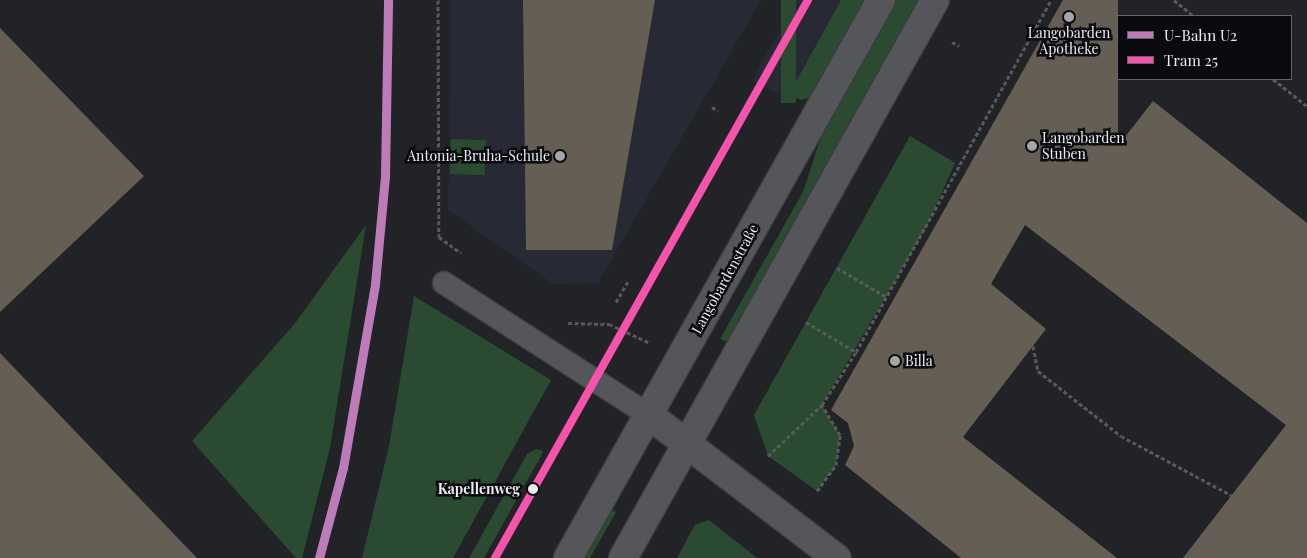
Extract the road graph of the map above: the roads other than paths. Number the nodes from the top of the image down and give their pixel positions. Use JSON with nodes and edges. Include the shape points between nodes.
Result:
{"nodes":[{"id":1,"x":881,"y":0,"type":"edge"},
{"id":2,"x":935,"y":0,"type":"edge"},
{"id":3,"x":444,"y":283,"type":"dead end"},
{"id":4,"x":648,"y":415,"type":"junction"},
{"id":5,"x":688,"y":440,"type":"junction"},
{"id":6,"x":568,"y":558,"type":"edge"},
{"id":7,"x":623,"y":558,"type":"edge"},
{"id":8,"x":837,"y":558,"type":"edge"}],
"edges":[{"from":1,"to":4,"type":"street","name":"Langobardenstraße"},
{"from":2,"to":5,"type":"street"},
{"from":3,"to":4,"type":"lane"},
{"from":4,"to":5,"type":"street"},
{"from":4,"to":6,"type":"street","name":"Langobardenstraße"},
{"from":5,"to":7,"type":"street"},
{"from":5,"to":8,"type":"street"}]}
